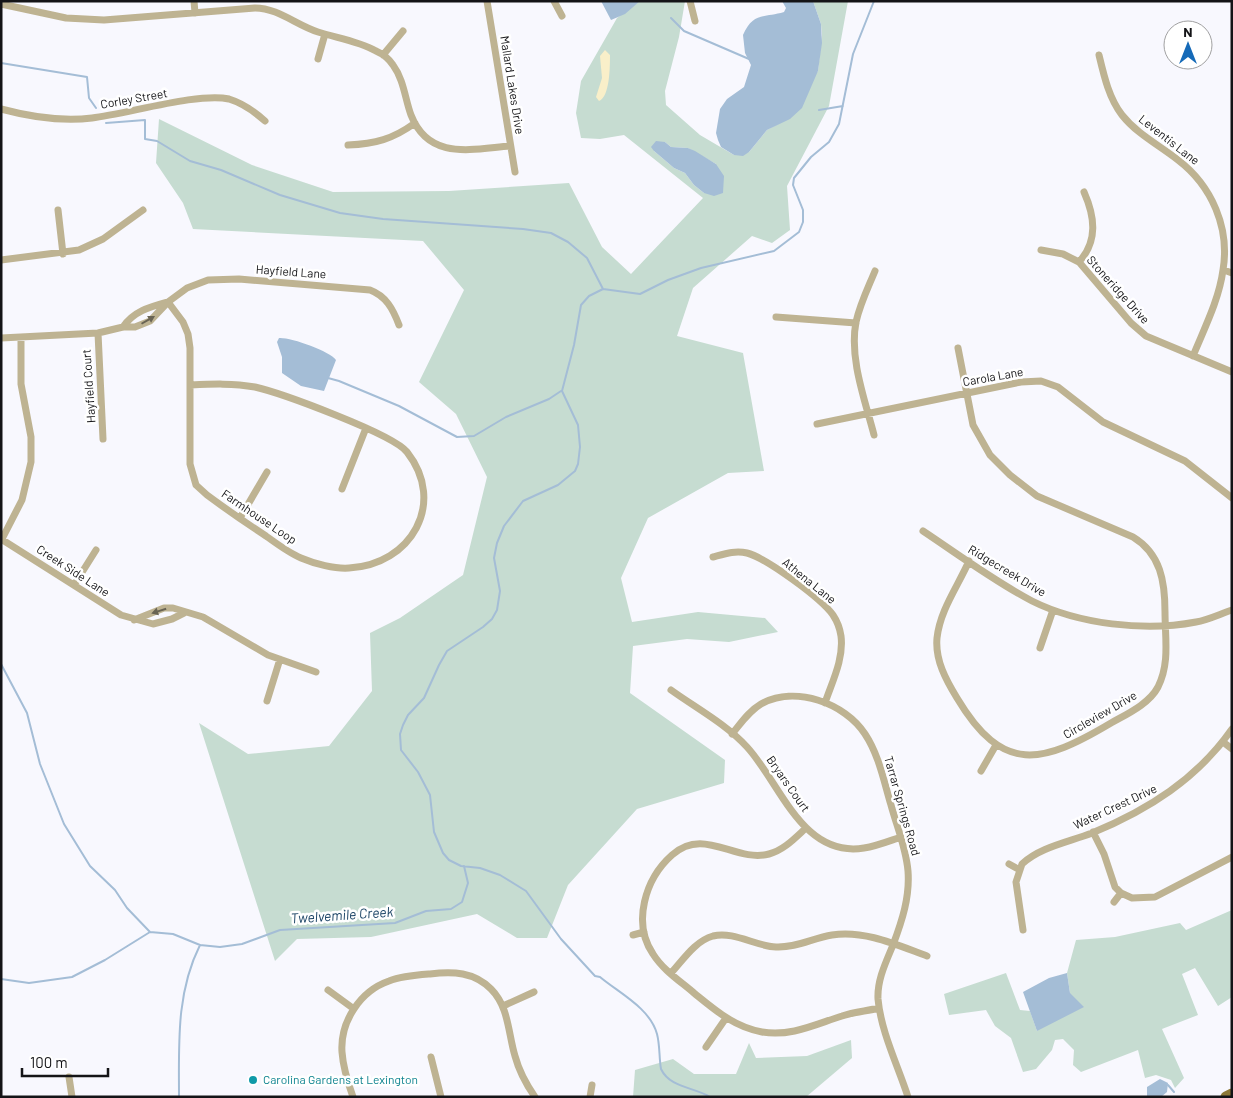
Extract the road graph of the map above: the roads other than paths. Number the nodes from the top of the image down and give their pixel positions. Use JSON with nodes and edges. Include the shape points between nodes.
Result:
{"nodes":[{"id":1,"x":194,"y":1,"type":"edge"},
{"id":2,"x":487,"y":1,"type":"edge"},
{"id":3,"x":554,"y":1,"type":"edge"},
{"id":4,"x":690,"y":1,"type":"edge"},
{"id":5,"x":1,"y":4,"type":"edge"},
{"id":6,"x":195,"y":13,"type":"junction"},
{"id":7,"x":562,"y":16,"type":"dead end"},
{"id":8,"x":695,"y":21,"type":"dead end"},
{"id":9,"x":403,"y":31,"type":"dead end"},
{"id":10,"x":325,"y":34,"type":"junction"},
{"id":11,"x":383,"y":55,"type":"junction"},
{"id":12,"x":1099,"y":55,"type":"dead end"},
{"id":13,"x":318,"y":59,"type":"dead end"},
{"id":14,"x":1,"y":109,"type":"edge"},
{"id":15,"x":265,"y":121,"type":"dead end"},
{"id":16,"x":415,"y":123,"type":"junction"},
{"id":17,"x":348,"y":145,"type":"dead end"},
{"id":18,"x":510,"y":146,"type":"junction"},
{"id":19,"x":515,"y":172,"type":"dead end"},
{"id":20,"x":1084,"y":192,"type":"dead end"},
{"id":21,"x":58,"y":210,"type":"dead end"},
{"id":22,"x":143,"y":210,"type":"dead end"},
{"id":23,"x":1041,"y":250,"type":"dead end"},
{"id":24,"x":63,"y":254,"type":"junction"},
{"id":25,"x":1,"y":260,"type":"edge"},
{"id":26,"x":1079,"y":262,"type":"junction"},
{"id":27,"x":1224,"y":270,"type":"junction"},
{"id":28,"x":875,"y":271,"type":"dead end"},
{"id":29,"x":1232,"y":273,"type":"edge"},
{"id":30,"x":168,"y":302,"type":"junction"},
{"id":31,"x":776,"y":317,"type":"dead end"},
{"id":32,"x":856,"y":323,"type":"junction"},
{"id":33,"x":399,"y":325,"type":"dead end"},
{"id":34,"x":123,"y":327,"type":"junction"},
{"id":35,"x":98,"y":333,"type":"junction"},
{"id":36,"x":3,"y":338,"type":"edge"},
{"id":37,"x":21,"y":339,"type":"junction"},
{"id":38,"x":958,"y":348,"type":"dead end"},
{"id":39,"x":1193,"y":356,"type":"junction"},
{"id":40,"x":1232,"y":372,"type":"edge"},
{"id":41,"x":190,"y":385,"type":"junction"},
{"id":42,"x":966,"y":393,"type":"junction"},
{"id":43,"x":868,"y":413,"type":"junction"},
{"id":44,"x":816,"y":424,"type":"dead end"},
{"id":45,"x":366,"y":428,"type":"junction"},
{"id":46,"x":874,"y":435,"type":"dead end"},
{"id":47,"x":103,"y":439,"type":"dead end"},
{"id":48,"x":267,"y":472,"type":"dead end"},
{"id":49,"x":342,"y":489,"type":"dead end"},
{"id":50,"x":1232,"y":498,"type":"edge"},
{"id":51,"x":240,"y":518,"type":"junction"},
{"id":52,"x":923,"y":531,"type":"dead end"},
{"id":53,"x":2,"y":539,"type":"edge"},
{"id":54,"x":96,"y":550,"type":"dead end"},
{"id":55,"x":713,"y":556,"type":"dead end"},
{"id":56,"x":969,"y":561,"type":"junction"},
{"id":57,"x":74,"y":585,"type":"junction"},
{"id":58,"x":1053,"y":610,"type":"junction"},
{"id":59,"x":1232,"y":610,"type":"edge"},
{"id":60,"x":184,"y":613,"type":"junction"},
{"id":61,"x":134,"y":620,"type":"junction"},
{"id":62,"x":1165,"y":624,"type":"junction"},
{"id":63,"x":1040,"y":648,"type":"dead end"},
{"id":64,"x":280,"y":659,"type":"junction"},
{"id":65,"x":316,"y":672,"type":"dead end"},
{"id":66,"x":671,"y":690,"type":"dead end"},
{"id":67,"x":267,"y":701,"type":"dead end"},
{"id":68,"x":825,"y":703,"type":"junction"},
{"id":69,"x":1232,"y":729,"type":"edge"},
{"id":70,"x":732,"y":734,"type":"junction"},
{"id":71,"x":1223,"y":742,"type":"junction"},
{"id":72,"x":996,"y":745,"type":"junction"},
{"id":73,"x":1232,"y":749,"type":"edge"},
{"id":74,"x":981,"y":771,"type":"dead end"},
{"id":75,"x":806,"y":828,"type":"junction"},
{"id":76,"x":1093,"y":832,"type":"junction"},
{"id":77,"x":901,"y":837,"type":"junction"},
{"id":78,"x":1232,"y":857,"type":"edge"},
{"id":79,"x":1009,"y":864,"type":"dead end"},
{"id":80,"x":1018,"y":869,"type":"junction"},
{"id":81,"x":1121,"y":894,"type":"junction"},
{"id":82,"x":1114,"y":902,"type":"dead end"},
{"id":83,"x":1024,"y":930,"type":"dead end"},
{"id":84,"x":644,"y":932,"type":"junction"},
{"id":85,"x":633,"y":934,"type":"dead end"},
{"id":86,"x":893,"y":944,"type":"junction"},
{"id":87,"x":927,"y":956,"type":"dead end"},
{"id":88,"x":671,"y":973,"type":"junction"},
{"id":89,"x":328,"y":990,"type":"dead end"},
{"id":90,"x":534,"y":992,"type":"dead end"},
{"id":91,"x":503,"y":1006,"type":"junction"},
{"id":92,"x":880,"y":1008,"type":"junction"},
{"id":93,"x":354,"y":1009,"type":"junction"},
{"id":94,"x":726,"y":1018,"type":"junction"},
{"id":95,"x":706,"y":1047,"type":"dead end"},
{"id":96,"x":431,"y":1057,"type":"dead end"},
{"id":97,"x":69,"y":1077,"type":"dead end"},
{"id":98,"x":592,"y":1085,"type":"dead end"},
{"id":99,"x":1232,"y":1094,"type":"edge"},
{"id":100,"x":72,"y":1097,"type":"edge"},
{"id":101,"x":353,"y":1097,"type":"edge"},
{"id":102,"x":441,"y":1097,"type":"edge"},
{"id":103,"x":535,"y":1097,"type":"edge"},
{"id":104,"x":590,"y":1097,"type":"edge"},
{"id":105,"x":908,"y":1097,"type":"edge"},
{"id":106,"x":1226,"y":1097,"type":"edge"}],
"edges":[{"from":1,"to":6,"type":"street"},
{"from":2,"to":18,"type":"street","name":"Mallard Lakes Drive"},
{"from":3,"to":7,"type":"street"},
{"from":4,"to":8,"type":"street"},
{"from":5,"to":6,"type":"street","via":[[82,19],[114,20]]},
{"from":6,"to":10,"type":"street","via":[[266,9]]},
{"from":9,"to":11,"type":"street"},
{"from":10,"to":11,"type":"street"},
{"from":10,"to":13,"type":"street"},
{"from":11,"to":16,"type":"street","via":[[398,73]]},
{"from":12,"to":27,"type":"street","name":"Leventis Lane","via":[[1107,85],[1122,115],[1136,130],[1187,166],[1208,192],[1223,231]]},
{"from":14,"to":15,"type":"street","name":"Corley Street","via":[[38,118],[81,119],[219,98],[230,99]]},
{"from":16,"to":17,"type":"street","via":[[383,141]]},
{"from":16,"to":18,"type":"street","via":[[431,141],[446,149]]},
{"from":18,"to":19,"type":"street","name":"Mallard Lakes Drive"},
{"from":20,"to":26,"type":"street","via":[[1094,226],[1091,243]]},
{"from":21,"to":24,"type":"street"},
{"from":22,"to":24,"type":"street","via":[[89,247]]},
{"from":23,"to":26,"type":"street","name":"Stoneridge Drive","via":[[1063,254]]},
{"from":24,"to":25,"type":"street"},
{"from":26,"to":39,"type":"street","name":"Stoneridge Drive","via":[[1140,332]]},
{"from":27,"to":29,"type":"street"},
{"from":27,"to":39,"type":"street","name":"Leventis Lane"},
{"from":28,"to":32,"type":"street"},
{"from":30,"to":33,"type":"street","name":"Hayfield Lane","via":[[187,288],[208,280],[238,279],[354,288],[379,294],[391,307]]},
{"from":30,"to":34,"type":"street","name":"Hayfield Lane","via":[[144,309]]},
{"from":34,"to":30,"type":"street","name":"Hayfield Lane","one_way":true,"via":[[135,327],[150,321]]},
{"from":30,"to":41,"type":"street","name":"Farmhouse Loop","via":[[188,334]]},
{"from":31,"to":32,"type":"street"},
{"from":32,"to":43,"type":"street","via":[[856,360]]},
{"from":34,"to":35,"type":"street","name":"Hayfield Lane"},
{"from":35,"to":37,"type":"street","name":"Hayfield Lane"},
{"from":35,"to":47,"type":"street","name":"Hayfield Court"},
{"from":36,"to":37,"type":"street","name":"Hayfield Lane"},
{"from":37,"to":53,"type":"street","via":[[21,384],[31,437],[31,462],[22,500]]},
{"from":38,"to":42,"type":"street","name":"Circleview Drive"},
{"from":39,"to":40,"type":"street","name":"Stoneridge Drive"},
{"from":41,"to":45,"type":"street","name":"Farmhouse Loop","via":[[256,387]]},
{"from":41,"to":51,"type":"street","name":"Farmhouse Loop","via":[[190,464],[193,477],[207,495]]},
{"from":42,"to":43,"type":"street","name":"Carola Lane"},
{"from":42,"to":50,"type":"street","name":"Carola Lane","via":[[1021,382],[1052,384],[1103,422],[1185,461]]},
{"from":42,"to":62,"type":"street","name":"Circleview Drive","via":[[973,425],[983,446],[1023,487],[1048,502],[1133,537],[1154,556],[1163,578]]},
{"from":43,"to":44,"type":"street","name":"Carola Lane"},
{"from":43,"to":46,"type":"street"},
{"from":45,"to":49,"type":"street"},
{"from":45,"to":51,"type":"street","name":"Farmhouse Loop","via":[[406,450],[422,479],[424,505],[414,534],[391,556],[348,569],[312,562],[284,549]]},
{"from":48,"to":51,"type":"street"},
{"from":52,"to":56,"type":"street","name":"Ridgecreek Drive"},
{"from":53,"to":57,"type":"street","name":"Creek Side Lane"},
{"from":54,"to":57,"type":"street"},
{"from":55,"to":68,"type":"street","name":"Athena Lane","via":[[741,552],[762,558],[834,616],[840,631],[841,648]]},
{"from":56,"to":58,"type":"street","name":"Ridgecreek Drive","via":[[1021,595]]},
{"from":56,"to":72,"type":"street","name":"Circleview Drive","via":[[942,616],[937,636],[938,654],[942,672],[971,722]]},
{"from":57,"to":61,"type":"street","name":"Creek Side Lane"},
{"from":58,"to":62,"type":"street","name":"Ridgecreek Drive","via":[[1128,626]]},
{"from":58,"to":63,"type":"street"},
{"from":59,"to":62,"type":"street","name":"Ridgecreek Drive","via":[[1197,622]]},
{"from":60,"to":61,"type":"street","name":"Creek Side Lane","via":[[153,624]]},
{"from":60,"to":61,"type":"street","one_way":true,"via":[[164,608]]},
{"from":60,"to":64,"type":"street","via":[[203,617],[254,649]]},
{"from":62,"to":72,"type":"street","name":"Circleview Drive","via":[[1165,668],[1155,692],[1141,704],[1056,752],[1026,754]]},
{"from":64,"to":65,"type":"street"},
{"from":64,"to":67,"type":"street"},
{"from":66,"to":70,"type":"street","name":"Bryars Court"},
{"from":68,"to":70,"type":"street","name":"Tarrar Springs Road","via":[[791,696],[774,699],[753,710]]},
{"from":68,"to":77,"type":"street","name":"Tarrar Springs Road","via":[[854,722],[872,745]]},
{"from":69,"to":71,"type":"street","name":"Water Crest Drive"},
{"from":70,"to":75,"type":"street","name":"Bryars Court","via":[[755,758]]},
{"from":71,"to":73,"type":"street"},
{"from":71,"to":76,"type":"street","name":"Water Crest Drive","via":[[1197,772],[1169,793]]},
{"from":72,"to":74,"type":"street"},
{"from":75,"to":77,"type":"street","name":"Bryars Court","via":[[826,843],[852,849]]},
{"from":75,"to":84,"type":"street","via":[[785,847],[764,855],[748,855],[707,843],[691,845],[676,852],[665,863],[646,894],[642,916]]},
{"from":76,"to":80,"type":"street","name":"Water Crest Drive","via":[[1036,854]]},
{"from":76,"to":81,"type":"street","via":[[1115,887]]},
{"from":77,"to":86,"type":"street","name":"Tarrar Springs Road","via":[[908,884],[906,905]]},
{"from":78,"to":81,"type":"street","via":[[1155,897],[1138,899]]},
{"from":79,"to":80,"type":"street"},
{"from":80,"to":83,"type":"street","via":[[1016,891]]},
{"from":81,"to":82,"type":"street"},
{"from":84,"to":85,"type":"street"},
{"from":84,"to":88,"type":"street","via":[[654,956]]},
{"from":86,"to":87,"type":"street"},
{"from":86,"to":88,"type":"street","via":[[865,935],[842,934],[778,947],[719,935],[698,943]]},
{"from":86,"to":92,"type":"street","name":"Tarrar Springs Road","via":[[880,981]]},
{"from":88,"to":94,"type":"street"},
{"from":89,"to":93,"type":"street"},
{"from":90,"to":91,"type":"street"},
{"from":91,"to":93,"type":"street","via":[[490,988],[479,980],[452,972],[389,980],[370,991]]},
{"from":91,"to":103,"type":"street","via":[[515,1058]]},
{"from":92,"to":94,"type":"street","via":[[784,1033],[751,1029]]},
{"from":92,"to":105,"type":"street","name":"Tarrar Springs Road"},
{"from":93,"to":101,"type":"street","via":[[342,1046]]},
{"from":94,"to":95,"type":"street"},
{"from":96,"to":102,"type":"street"},
{"from":97,"to":100,"type":"street"},
{"from":98,"to":104,"type":"street"},
{"from":99,"to":106,"type":"main road"}]}
